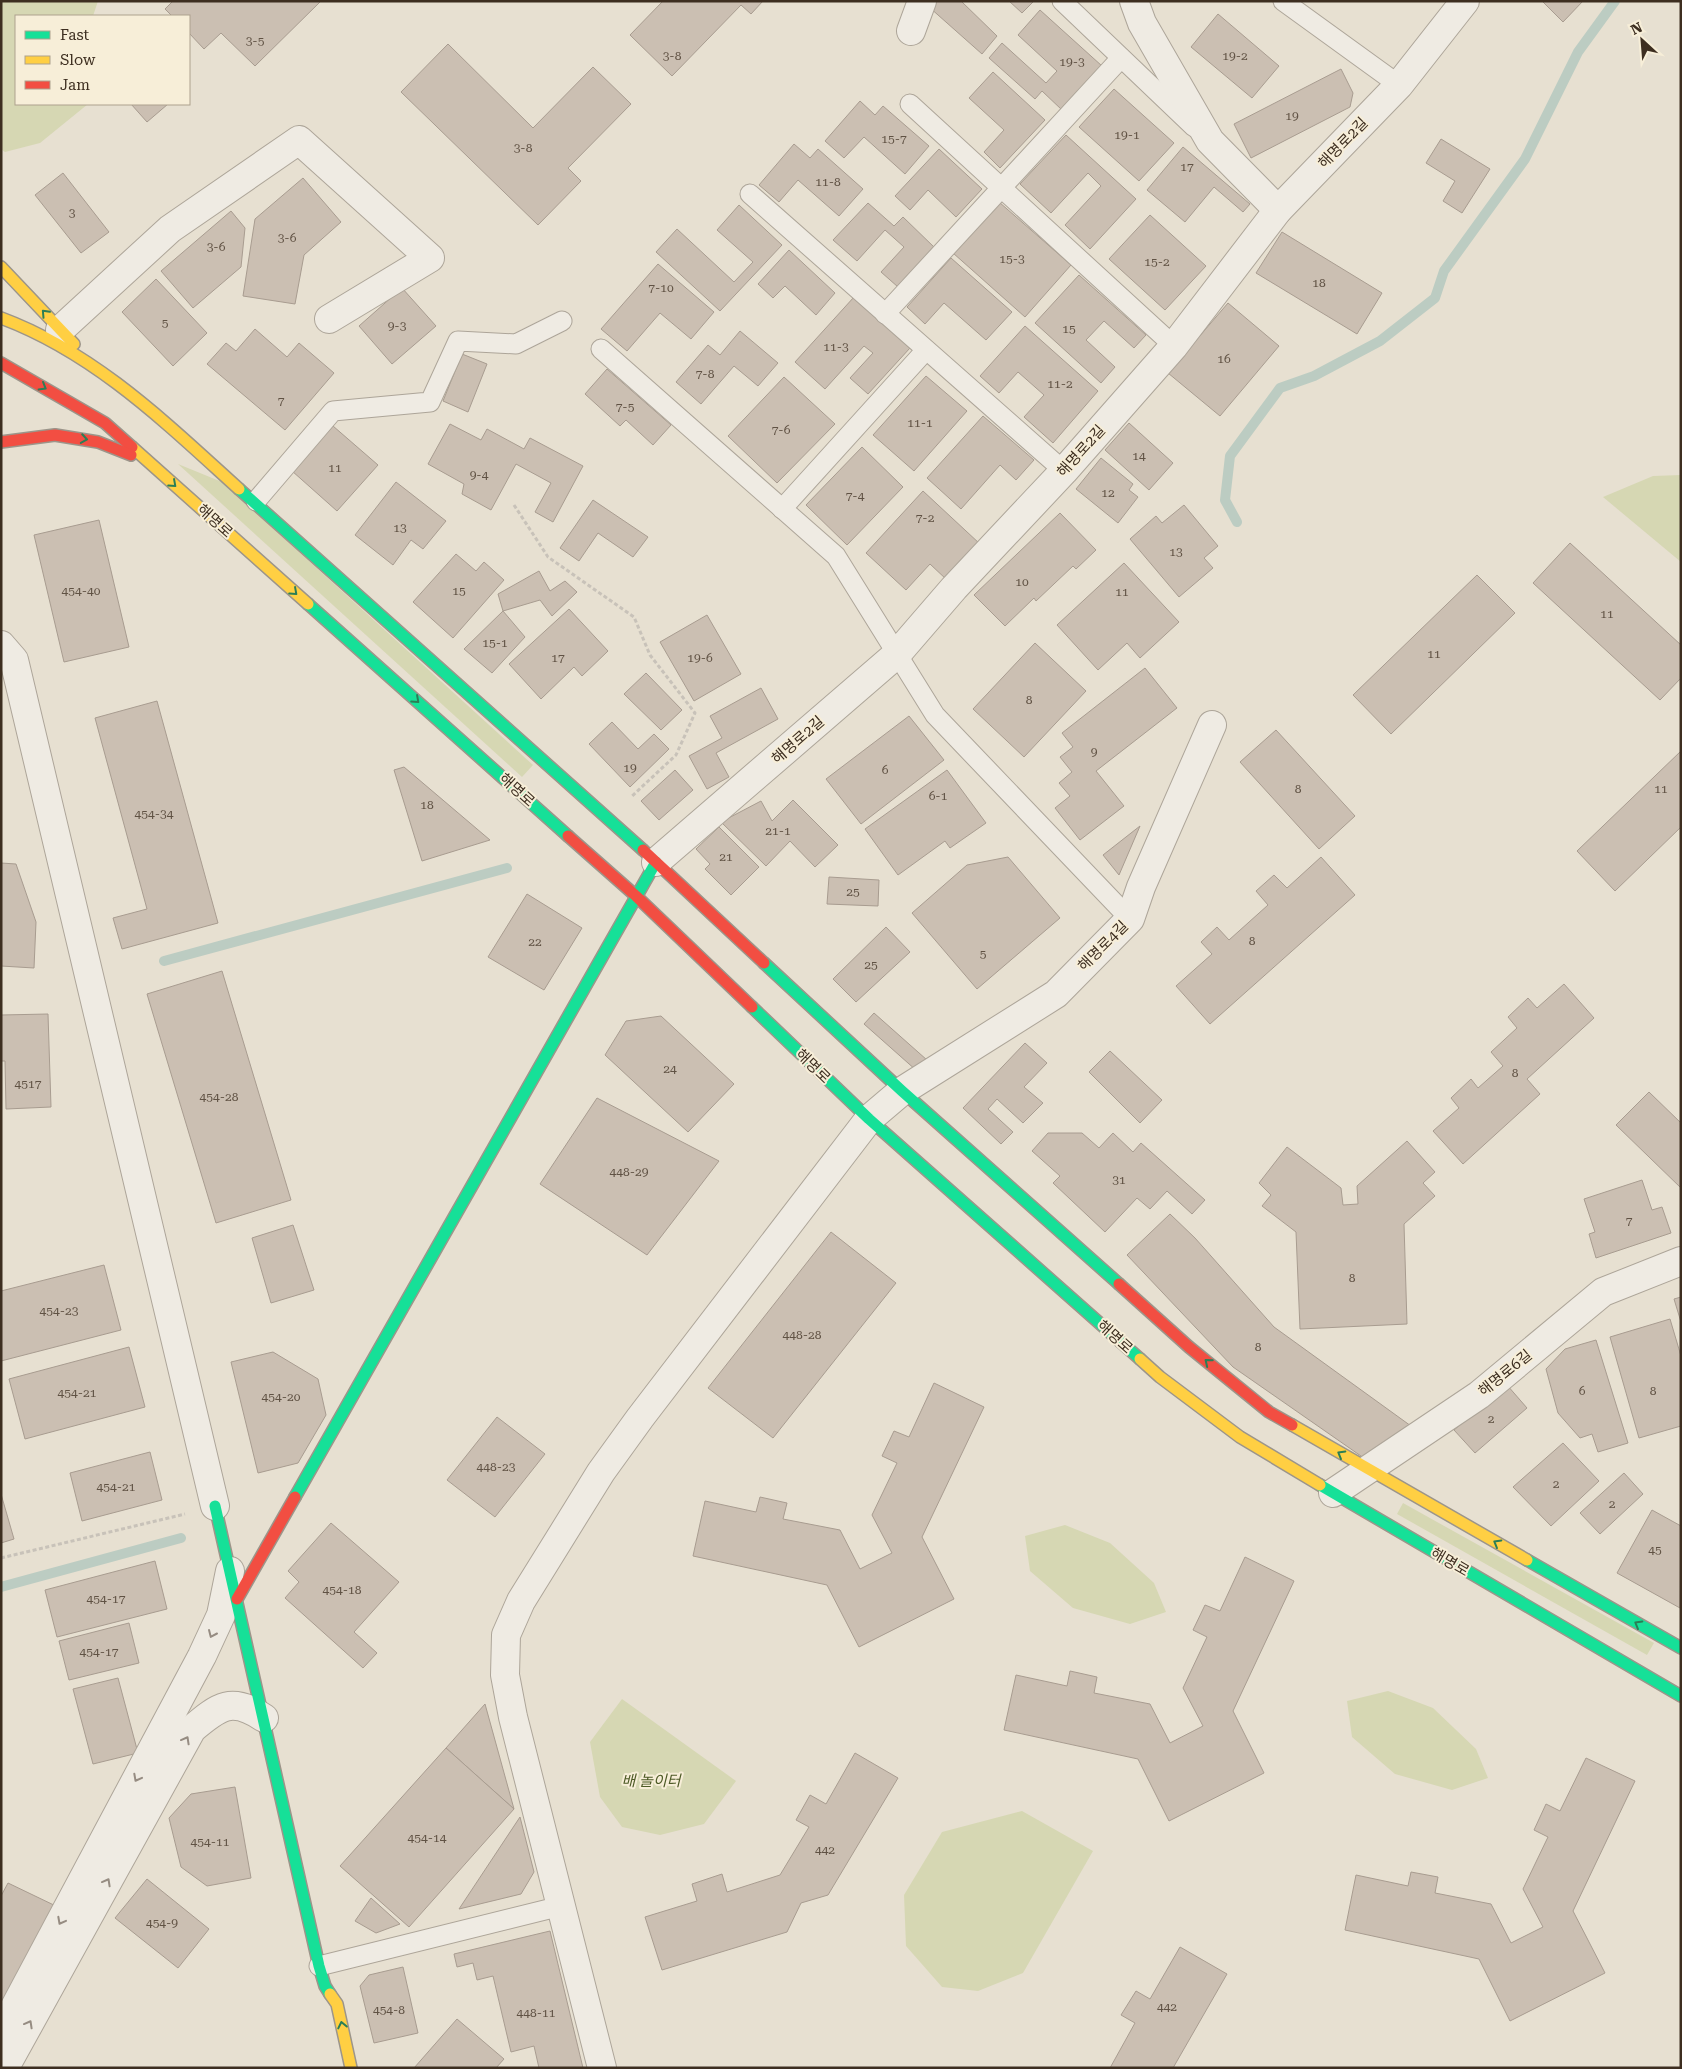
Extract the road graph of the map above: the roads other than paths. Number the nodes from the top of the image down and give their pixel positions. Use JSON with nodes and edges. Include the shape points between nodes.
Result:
{"nodes":[{"id":1,"x":922,"y":1,"type":"edge"},
{"id":2,"x":1062,"y":1,"type":"edge"},
{"id":3,"x":1134,"y":1,"type":"edge"},
{"id":4,"x":1283,"y":1,"type":"edge"},
{"id":5,"x":1465,"y":1,"type":"edge"},
{"id":6,"x":911,"y":31,"type":"dead end"},
{"id":7,"x":1121,"y":58,"type":"junction"},
{"id":8,"x":1399,"y":85,"type":"junction"},
{"id":9,"x":910,"y":104,"type":"dead end"},
{"id":10,"x":1210,"y":141,"type":"junction"},
{"id":11,"x":1002,"y":188,"type":"junction"},
{"id":12,"x":750,"y":194,"type":"dead end"},
{"id":13,"x":1278,"y":210,"type":"junction"},
{"id":14,"x":1,"y":267,"type":"edge"},
{"id":15,"x":885,"y":314,"type":"junction"},
{"id":16,"x":1,"y":318,"type":"edge"},
{"id":17,"x":329,"y":320,"type":"dead end"},
{"id":18,"x":562,"y":320,"type":"dead end"},
{"id":19,"x":60,"y":330,"type":"junction"},
{"id":20,"x":1174,"y":346,"type":"junction"},
{"id":21,"x":601,"y":349,"type":"dead end"},
{"id":22,"x":926,"y":350,"type":"junction"},
{"id":23,"x":1,"y":363,"type":"edge"},
{"id":24,"x":104,"y":373,"type":"junction"},
{"id":25,"x":1,"y":442,"type":"edge"},
{"id":26,"x":149,"y":462,"type":"junction"},
{"id":27,"x":1064,"y":471,"type":"junction"},
{"id":28,"x":256,"y":502,"type":"junction"},
{"id":29,"x":782,"y":509,"type":"junction"},
{"id":30,"x":1,"y":645,"type":"edge"},
{"id":31,"x":897,"y":654,"type":"junction"},
{"id":32,"x":1212,"y":725,"type":"dead end"},
{"id":33,"x":656,"y":862,"type":"junction"},
{"id":34,"x":636,"y":896,"type":"junction"},
{"id":35,"x":1130,"y":918,"type":"junction"},
{"id":36,"x":902,"y":1091,"type":"junction"},
{"id":37,"x":869,"y":1119,"type":"junction"},
{"id":38,"x":1681,"y":1261,"type":"edge"},
{"id":39,"x":1368,"y":1470,"type":"junction"},
{"id":40,"x":1333,"y":1493,"type":"junction"},
{"id":41,"x":215,"y":1506,"type":"joint"},
{"id":42,"x":230,"y":1570,"type":"junction"},
{"id":43,"x":237,"y":1599,"type":"junction"},
{"id":44,"x":1681,"y":1648,"type":"edge"},
{"id":45,"x":1681,"y":1696,"type":"edge"},
{"id":46,"x":264,"y":1718,"type":"junction"},
{"id":47,"x":561,"y":1906,"type":"junction"},
{"id":48,"x":319,"y":1966,"type":"junction"},
{"id":49,"x":325,"y":1986,"type":"junction"},
{"id":50,"x":322,"y":2000,"type":"dead end"},
{"id":51,"x":1,"y":2033,"type":"edge"},
{"id":52,"x":8,"y":2068,"type":"edge"},
{"id":53,"x":351,"y":2068,"type":"edge"},
{"id":54,"x":602,"y":2068,"type":"edge"}],
"edges":[{"from":1,"to":6,"type":"street"},
{"from":2,"to":7,"type":"lane"},
{"from":3,"to":10,"type":"street","via":[[1142,23]]},
{"from":4,"to":8,"type":"lane"},
{"from":5,"to":8,"type":"street","name":"해명로2길"},
{"from":7,"to":10,"type":"lane"},
{"from":7,"to":11,"type":"lane"},
{"from":8,"to":13,"type":"street","name":"해명로2길"},
{"from":9,"to":11,"type":"lane"},
{"from":10,"to":13,"type":"street"},
{"from":11,"to":15,"type":"lane"},
{"from":11,"to":20,"type":"lane"},
{"from":12,"to":15,"type":"lane"},
{"from":13,"to":20,"type":"street","name":"해명로2길"},
{"from":19,"to":14,"type":"street","one_way":true},
{"from":15,"to":22,"type":"lane"},
{"from":16,"to":24,"type":"street","via":[[24,325]]},
{"from":17,"to":19,"type":"street","via":[[430,258],[300,140],[170,229]]},
{"from":18,"to":28,"type":"lane","via":[[516,344],[458,341],[430,402],[333,411]]},
{"from":19,"to":24,"type":"street"},
{"from":20,"to":27,"type":"street","name":"해명로2길"},
{"from":21,"to":29,"type":"lane"},
{"from":22,"to":27,"type":"lane"},
{"from":22,"to":29,"type":"lane"},
{"from":23,"to":26,"type":"street","name":"해명로","one_way":true,"via":[[105,423]]},
{"from":24,"to":28,"type":"street","via":[[137,397]]},
{"from":25,"to":26,"type":"street","one_way":true,"via":[[55,435],[98,442]]},
{"from":26,"to":34,"type":"street","name":"해명로","one_way":true},
{"from":27,"to":31,"type":"street","name":"해명로2길"},
{"from":28,"to":33,"type":"street"},
{"from":29,"to":31,"type":"lane","via":[[836,556]]},
{"from":30,"to":41,"type":"street","via":[[14,660]]},
{"from":31,"to":33,"type":"street","name":"해명로2길"},
{"from":31,"to":35,"type":"lane","via":[[935,715]]},
{"from":32,"to":35,"type":"street","name":"해명로4길"},
{"from":33,"to":34,"type":"street"},
{"from":33,"to":36,"type":"street"},
{"from":34,"to":37,"type":"street","name":"해명로"},
{"from":34,"to":43,"type":"street"},
{"from":35,"to":36,"type":"street","name":"해명로4길","via":[[1056,994]]},
{"from":36,"to":37,"type":"street","name":"해명로4길"},
{"from":39,"to":36,"type":"street","one_way":true,"via":[[1269,1412],[1189,1347]]},
{"from":37,"to":40,"type":"street","name":"해명로","via":[[1160,1377],[1240,1437]]},
{"from":37,"to":47,"type":"street","name":"해명로4길","via":[[707,1328],[601,1472],[521,1600],[506,1635],[505,1675],[513,1717]]},
{"from":38,"to":39,"type":"street","name":"해명로6길","via":[[1603,1292],[1479,1395]]},
{"from":39,"to":40,"type":"street","name":"해명로6길"},
{"from":44,"to":39,"type":"street","one_way":true},
{"from":40,"to":45,"type":"street","name":"해명로"},
{"from":41,"to":42,"type":"street"},
{"from":42,"to":43,"type":"street"},
{"from":42,"to":51,"type":"street","one_way":true,"via":[[221,1614],[202,1656]]},
{"from":43,"to":46,"type":"street"},
{"from":46,"to":48,"type":"street"},
{"from":52,"to":46,"type":"street","one_way":true,"via":[[8,2062],[192,1729],[209,1714],[233,1704],[249,1708]]},
{"from":47,"to":48,"type":"lane"},
{"from":47,"to":54,"type":"street","name":"해명로4길"},
{"from":48,"to":49,"type":"street"},
{"from":49,"to":50,"type":"street"},
{"from":53,"to":49,"type":"street","one_way":true,"via":[[338,2004]]}]}
